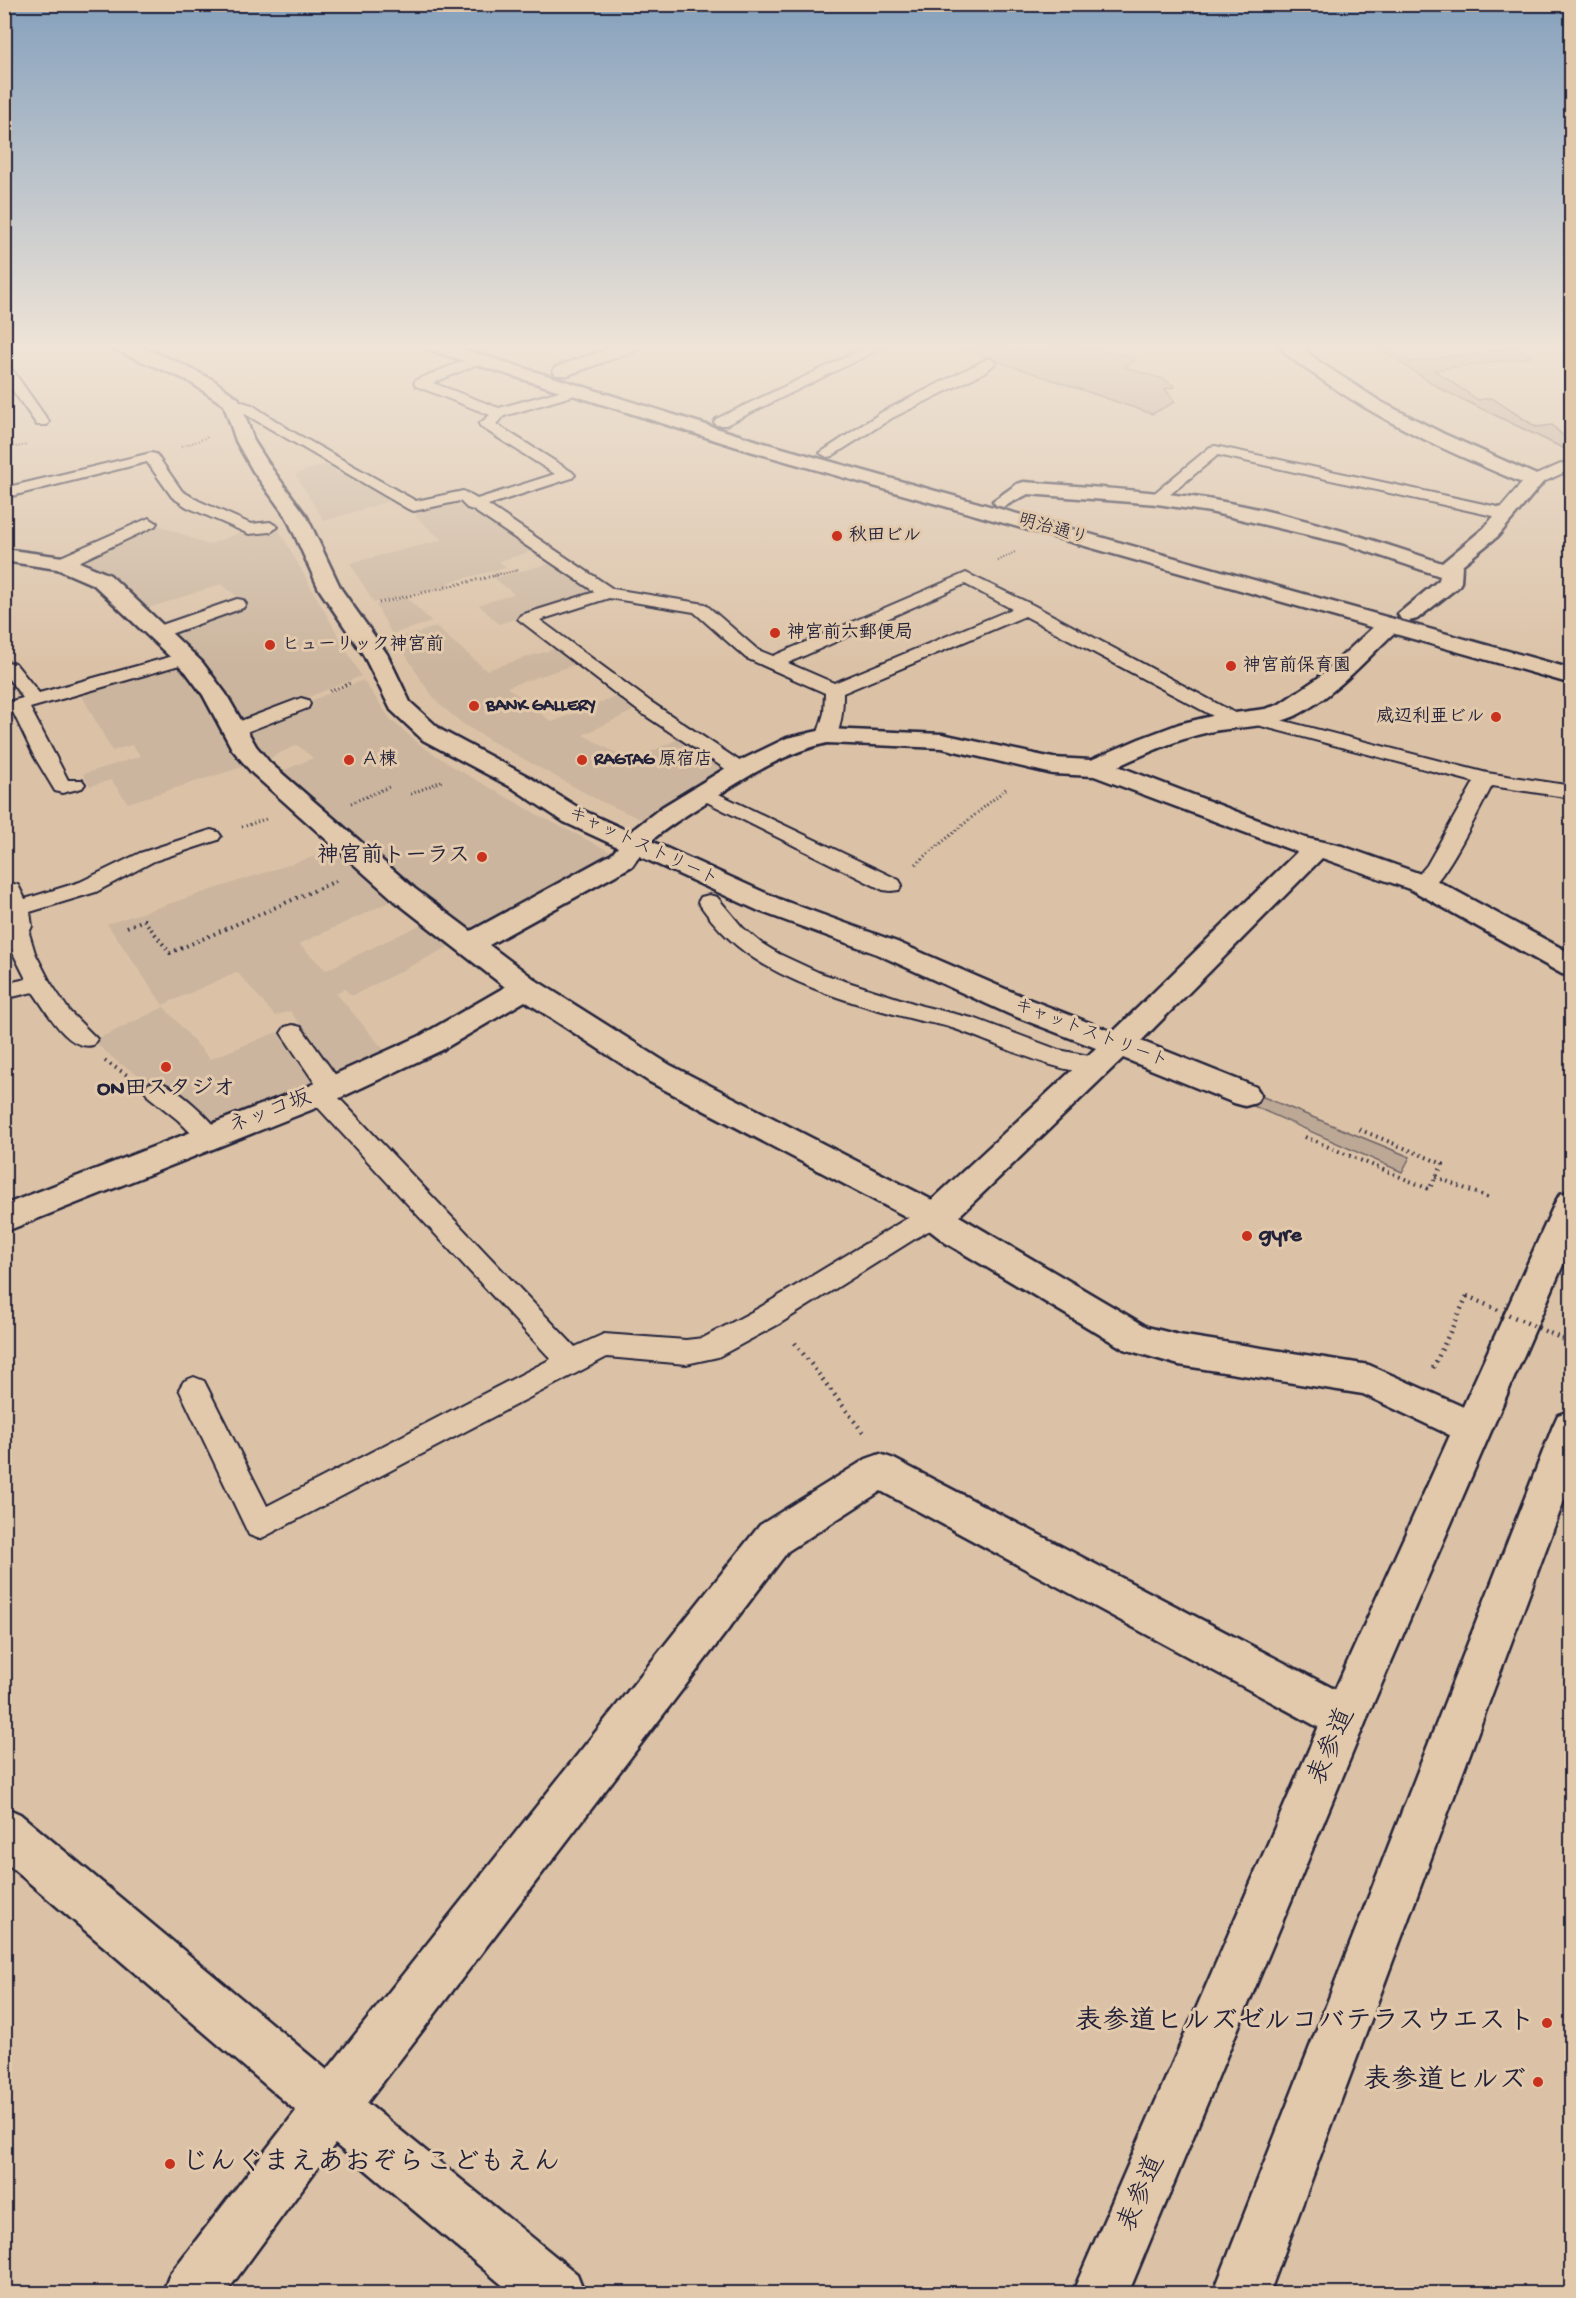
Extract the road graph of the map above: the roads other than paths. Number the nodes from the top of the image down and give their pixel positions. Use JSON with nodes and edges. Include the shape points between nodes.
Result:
{"nodes":[{"id":1,"x":252,"y":452,"type":"edge"},
{"id":2,"x":319,"y":452,"type":"edge"},
{"id":3,"x":531,"y":452,"type":"edge"},
{"id":4,"x":777,"y":452,"type":"edge"},
{"id":5,"x":1212,"y":452,"type":"edge"},
{"id":6,"x":1225,"y":452,"type":"edge"},
{"id":7,"x":1471,"y":452,"type":"edge"},
{"id":8,"x":827,"y":453,"type":"edge"},
{"id":9,"x":1572,"y":463,"type":"edge"},
{"id":10,"x":1534,"y":481,"type":"junction"},
{"id":11,"x":4,"y":493,"type":"edge"},
{"id":12,"x":1157,"y":498,"type":"junction"},
{"id":13,"x":1003,"y":501,"type":"junction"},
{"id":14,"x":474,"y":504,"type":"junction"},
{"id":15,"x":1507,"y":514,"type":"junction"},
{"id":16,"x":149,"y":523,"type":"dead end"},
{"id":17,"x":270,"y":527,"type":"dead end"},
{"id":18,"x":4,"y":555,"type":"edge"},
{"id":19,"x":62,"y":563,"type":"junction"},
{"id":20,"x":1450,"y":573,"type":"junction"},
{"id":21,"x":608,"y":593,"type":"junction"},
{"id":22,"x":237,"y":604,"type":"dead end"},
{"id":23,"x":1027,"y":609,"type":"junction"},
{"id":24,"x":1399,"y":619,"type":"junction"},
{"id":25,"x":156,"y":633,"type":"junction"},
{"id":26,"x":184,"y":658,"type":"junction"},
{"id":27,"x":1572,"y":660,"type":"edge"},
{"id":28,"x":775,"y":663,"type":"junction"},
{"id":29,"x":4,"y":667,"type":"edge"},
{"id":30,"x":1572,"y":676,"type":"edge"},
{"id":31,"x":834,"y":690,"type":"junction"},
{"id":32,"x":301,"y":704,"type":"dead end"},
{"id":33,"x":20,"y":705,"type":"edge"},
{"id":34,"x":1245,"y":720,"type":"junction"},
{"id":35,"x":234,"y":730,"type":"junction"},
{"id":36,"x":827,"y":736,"type":"junction"},
{"id":37,"x":1095,"y":768,"type":"junction"},
{"id":38,"x":740,"y":770,"type":"junction"},
{"id":39,"x":1486,"y":779,"type":"junction"},
{"id":40,"x":75,"y":784,"type":"dead end"},
{"id":41,"x":702,"y":792,"type":"junction"},
{"id":42,"x":1572,"y":792,"type":"edge"},
{"id":43,"x":211,"y":836,"type":"dead end"},
{"id":44,"x":635,"y":844,"type":"junction"},
{"id":45,"x":1316,"y":849,"type":"junction"},
{"id":46,"x":1422,"y":884,"type":"junction"},
{"id":47,"x":891,"y":885,"type":"road end"},
{"id":48,"x":4,"y":888,"type":"edge"},
{"id":49,"x":709,"y":902,"type":"dead end"},
{"id":50,"x":18,"y":908,"type":"junction"},
{"id":51,"x":470,"y":944,"type":"junction"},
{"id":52,"x":1572,"y":967,"type":"edge"},
{"id":53,"x":39,"y":983,"type":"junction"},
{"id":54,"x":526,"y":988,"type":"junction"},
{"id":55,"x":4,"y":992,"type":"edge"},
{"id":56,"x":293,"y":1033,"type":"dead end"},
{"id":57,"x":85,"y":1039,"type":"road end"},
{"id":58,"x":1106,"y":1055,"type":"junction"},
{"id":59,"x":157,"y":1090,"type":"road end"},
{"id":60,"x":326,"y":1091,"type":"junction"},
{"id":61,"x":1245,"y":1095,"type":"dead end"},
{"id":62,"x":210,"y":1137,"type":"junction"},
{"id":63,"x":1572,"y":1203,"type":"edge"},
{"id":64,"x":936,"y":1217,"type":"junction"},
{"id":65,"x":4,"y":1219,"type":"edge"},
{"id":66,"x":570,"y":1361,"type":"junction"},
{"id":67,"x":194,"y":1389,"type":"dead end"},
{"id":68,"x":1572,"y":1426,"type":"edge"},
{"id":69,"x":1472,"y":1428,"type":"junction"},
{"id":70,"x":1345,"y":1718,"type":"junction"},
{"id":71,"x":4,"y":1830,"type":"edge"},
{"id":72,"x":331,"y":2107,"type":"junction"},
{"id":73,"x":190,"y":2294,"type":"edge"},
{"id":74,"x":557,"y":2294,"type":"edge"},
{"id":75,"x":1100,"y":2294,"type":"edge"},
{"id":76,"x":1241,"y":2294,"type":"edge"}],
"edges":[{"from":1,"to":44,"type":"street","name":"キャットストリート","via":[[297,518],[330,589],[375,654],[406,712],[453,748],[520,782],[573,816]]},
{"from":2,"to":14,"type":"lane","via":[[414,506],[463,496]]},
{"from":3,"to":14,"type":"lane","via":[[567,475]]},
{"from":4,"to":24,"type":"street","name":"明治通り"},
{"from":5,"to":12,"type":"lane"},
{"from":6,"to":15,"type":"lane"},
{"from":7,"to":10,"type":"street"},
{"from":8,"to":13,"type":"street","name":"明治通り"},
{"from":9,"to":10,"type":"lane"},
{"from":10,"to":15,"type":"street"},
{"from":11,"to":17,"type":"lane","via":[[151,458],[177,494],[192,504],[249,529]]},
{"from":12,"to":13,"type":"street","via":[[1024,489]]},
{"from":12,"to":20,"type":"street","via":[[1290,523]]},
{"from":13,"to":24,"type":"street","name":"明治通り"},
{"from":14,"to":21,"type":"lane"},
{"from":15,"to":20,"type":"street","via":[[1452,563]]},
{"from":16,"to":19,"type":"lane"},
{"from":18,"to":19,"type":"street"},
{"from":19,"to":25,"type":"street","via":[[102,580]]},
{"from":20,"to":24,"type":"street","via":[[1450,582]]},
{"from":21,"to":28,"type":"lane","via":[[699,608],[752,654]]},
{"from":21,"to":38,"type":"lane","via":[[527,619],[644,706]]},
{"from":22,"to":25,"type":"lane"},
{"from":23,"to":28,"type":"lane","via":[[966,578]]},
{"from":23,"to":31,"type":"lane"},
{"from":23,"to":34,"type":"lane"},
{"from":24,"to":27,"type":"street","name":"明治通り"},
{"from":24,"to":30,"type":"street","name":"明治通り"},
{"from":24,"to":34,"type":"street","via":[[1303,702]]},
{"from":25,"to":26,"type":"street"},
{"from":26,"to":33,"type":"lane"},
{"from":26,"to":35,"type":"street","via":[[214,694]]},
{"from":28,"to":31,"type":"lane"},
{"from":29,"to":33,"type":"lane","via":[[9,667]]},
{"from":31,"to":36,"type":"lane"},
{"from":32,"to":35,"type":"lane"},
{"from":33,"to":40,"type":"lane","via":[[62,787]]},
{"from":34,"to":37,"type":"street","via":[[1204,725],[1151,741]]},
{"from":34,"to":39,"type":"lane"},
{"from":35,"to":51,"type":"street","via":[[261,768],[370,867]]},
{"from":36,"to":37,"type":"street","via":[[942,741],[1053,766]]},
{"from":36,"to":38,"type":"street","via":[[796,743]]},
{"from":37,"to":45,"type":"street"},
{"from":38,"to":41,"type":"street"},
{"from":39,"to":42,"type":"lane"},
{"from":39,"to":46,"type":"lane","via":[[1436,867]]},
{"from":41,"to":44,"type":"street","via":[[670,813]]},
{"from":41,"to":47,"type":"lane"},
{"from":43,"to":50,"type":"lane","via":[[147,857],[88,887]]},
{"from":44,"to":51,"type":"street","via":[[622,860]]},
{"from":44,"to":58,"type":"street","name":"キャットストリート","via":[[769,905],[887,948],[1020,1007]]},
{"from":45,"to":46,"type":"street"},
{"from":45,"to":58,"type":"street"},
{"from":46,"to":52,"type":"street"},
{"from":48,"to":50,"type":"lane","via":[[10,890]]},
{"from":49,"to":58,"type":"lane","via":[[751,947],[800,973],[1051,1055]]},
{"from":50,"to":53,"type":"lane","via":[[21,943]]},
{"from":51,"to":54,"type":"street"},
{"from":53,"to":55,"type":"lane"},
{"from":53,"to":57,"type":"lane","via":[[62,1017]]},
{"from":54,"to":60,"type":"street","name":"ネッコ坂","via":[[431,1043]]},
{"from":54,"to":64,"type":"street","via":[[659,1073]]},
{"from":56,"to":60,"type":"lane"},
{"from":58,"to":61,"type":"street","name":"キャットストリート"},
{"from":58,"to":64,"type":"street"},
{"from":59,"to":62,"type":"lane"},
{"from":60,"to":62,"type":"street","name":"ネッコ坂"},
{"from":60,"to":66,"type":"lane"},
{"from":62,"to":65,"type":"street","name":"ネッコ坂"},
{"from":63,"to":69,"type":"street","name":"表参道"},
{"from":64,"to":66,"type":"lane","via":[[708,1349],[686,1352],[604,1344]]},
{"from":64,"to":69,"type":"street","via":[[958,1234],[1137,1339],[1179,1350],[1369,1380]]},
{"from":66,"to":67,"type":"lane","via":[[260,1525]]},
{"from":68,"to":76,"type":"street"},
{"from":69,"to":70,"type":"street","name":"表参道"},
{"from":70,"to":72,"type":"street","via":[[880,1471],[774,1538]]},
{"from":70,"to":75,"type":"street","name":"表参道"},
{"from":71,"to":72,"type":"street"},
{"from":72,"to":73,"type":"street"},
{"from":72,"to":74,"type":"street"}]}
